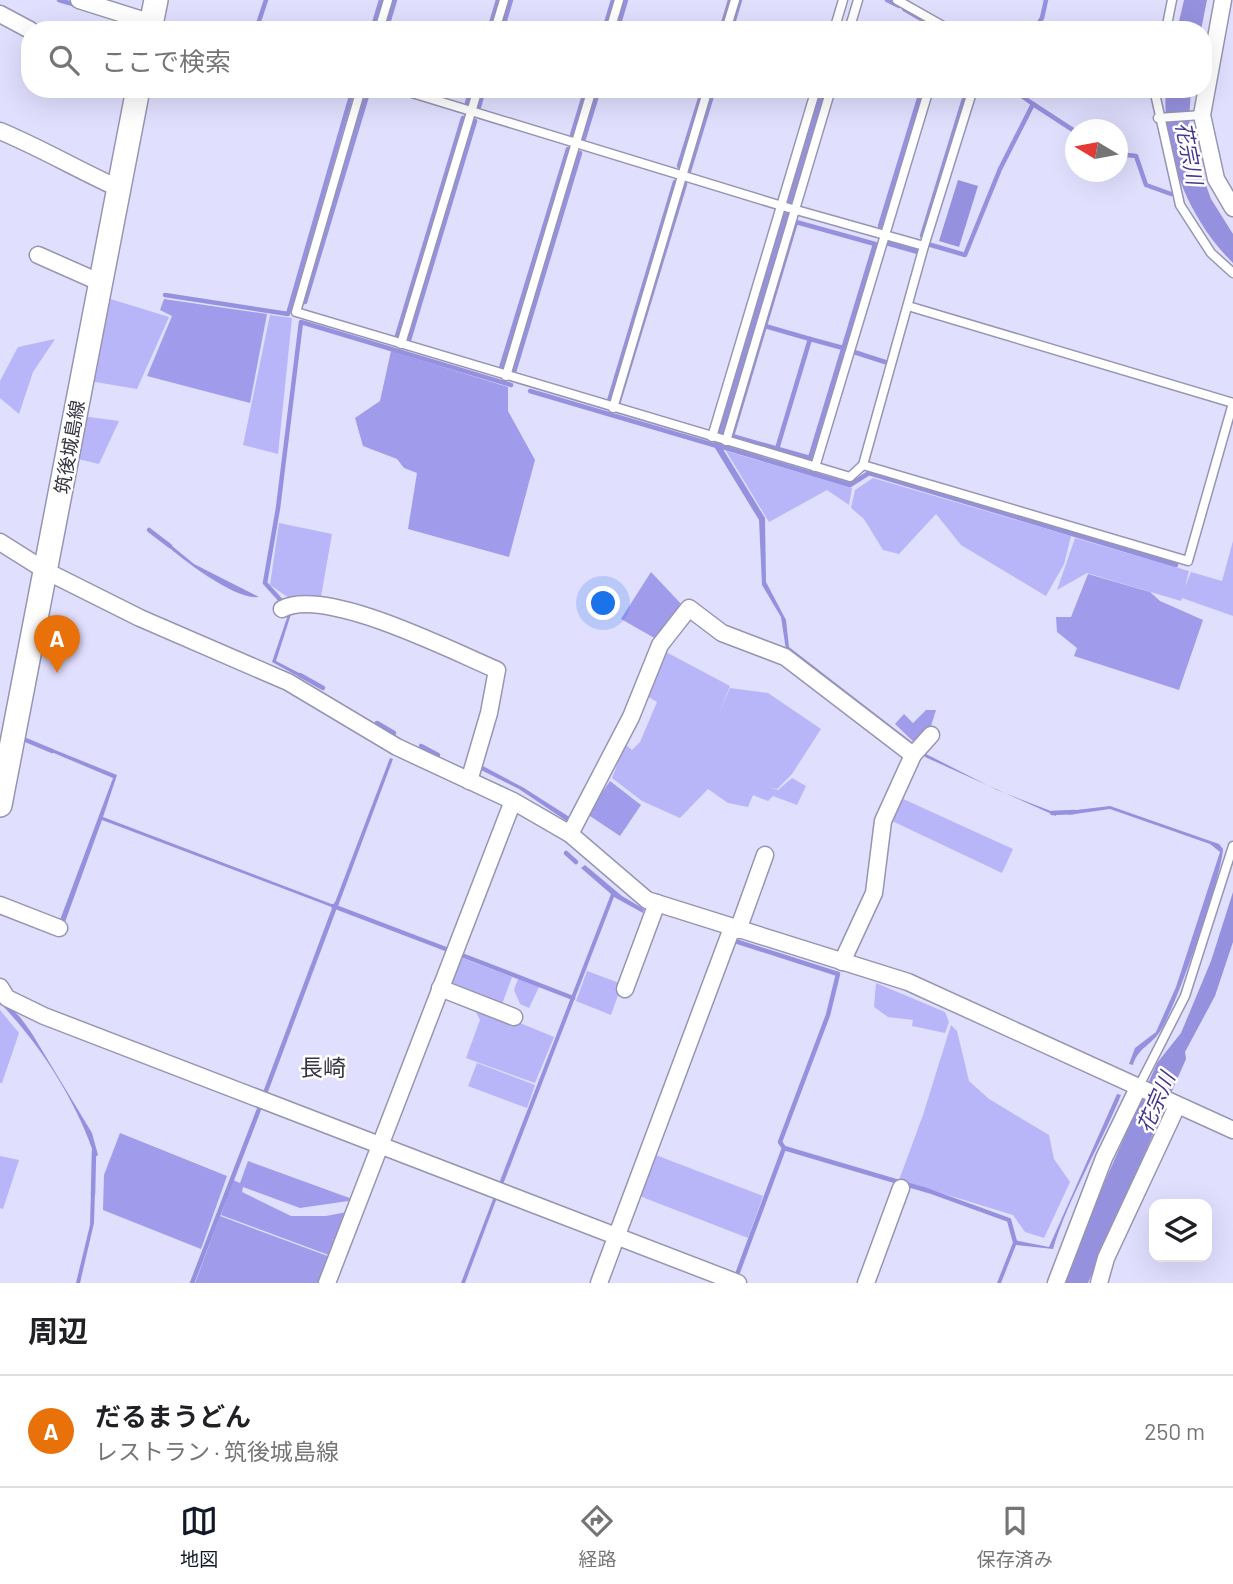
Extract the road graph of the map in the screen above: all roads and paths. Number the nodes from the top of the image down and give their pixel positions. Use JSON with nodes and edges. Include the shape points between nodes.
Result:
{"nodes":[{"id":1,"x":79,"y":0,"type":"edge"},
{"id":2,"x":156,"y":0,"type":"edge"},
{"id":3,"x":388,"y":0,"type":"edge"},
{"id":4,"x":504,"y":0,"type":"edge"},
{"id":5,"x":620,"y":0,"type":"edge"},
{"id":6,"x":735,"y":0,"type":"edge"},
{"id":7,"x":843,"y":0,"type":"edge"},
{"id":8,"x":858,"y":0,"type":"edge"},
{"id":9,"x":897,"y":0,"type":"edge"},
{"id":10,"x":1172,"y":0,"type":"edge"},
{"id":11,"x":1225,"y":9,"type":"edge"},
{"id":12,"x":0,"y":15,"type":"edge"},
{"id":13,"x":137,"y":21,"type":"edge"},
{"id":14,"x":152,"y":21,"type":"edge"},
{"id":15,"x":382,"y":21,"type":"edge"},
{"id":16,"x":498,"y":21,"type":"edge"},
{"id":17,"x":613,"y":21,"type":"edge"},
{"id":18,"x":729,"y":21,"type":"edge"},
{"id":19,"x":837,"y":21,"type":"edge"},
{"id":20,"x":852,"y":21,"type":"edge"},
{"id":21,"x":934,"y":21,"type":"edge"},
{"id":22,"x":1168,"y":21,"type":"edge"},
{"id":23,"x":21,"y":26,"type":"edge"},
{"id":24,"x":1212,"y":58,"type":"edge"},
{"id":25,"x":136,"y":98,"type":"edge"},
{"id":26,"x":358,"y":98,"type":"edge"},
{"id":27,"x":428,"y":98,"type":"edge"},
{"id":28,"x":475,"y":98,"type":"edge"},
{"id":29,"x":589,"y":98,"type":"edge"},
{"id":30,"x":705,"y":98,"type":"edge"},
{"id":31,"x":813,"y":98,"type":"edge"},
{"id":32,"x":828,"y":98,"type":"edge"},
{"id":33,"x":926,"y":98,"type":"edge"},
{"id":34,"x":970,"y":98,"type":"edge"},
{"id":35,"x":1156,"y":98,"type":"edge"},
{"id":36,"x":1201,"y":98,"type":"edge"},
{"id":37,"x":471,"y":111,"type":"junction"},
{"id":38,"x":1197,"y":115,"type":"junction"},
{"id":39,"x":1161,"y":118,"type":"junction"},
{"id":40,"x":0,"y":131,"type":"edge"},
{"id":41,"x":575,"y":144,"type":"junction"},
{"id":42,"x":682,"y":175,"type":"junction"},
{"id":43,"x":118,"y":188,"type":"junction"},
{"id":44,"x":782,"y":206,"type":"junction"},
{"id":45,"x":1233,"y":208,"type":"edge"},
{"id":46,"x":795,"y":210,"type":"junction"},
{"id":47,"x":884,"y":234,"type":"junction"},
{"id":48,"x":924,"y":246,"type":"junction"},
{"id":49,"x":38,"y":255,"type":"dead end"},
{"id":50,"x":1233,"y":273,"type":"edge"},
{"id":51,"x":99,"y":282,"type":"junction"},
{"id":52,"x":908,"y":306,"type":"junction"},
{"id":53,"x":401,"y":344,"type":"junction"},
{"id":54,"x":506,"y":376,"type":"junction"},
{"id":55,"x":613,"y":408,"type":"junction"},
{"id":56,"x":712,"y":437,"type":"junction"},
{"id":57,"x":726,"y":441,"type":"junction"},
{"id":58,"x":863,"y":466,"type":"junction"},
{"id":59,"x":815,"y":467,"type":"junction"},
{"id":60,"x":0,"y":542,"type":"edge"},
{"id":61,"x":46,"y":572,"type":"junction"},
{"id":62,"x":282,"y":609,"type":"dead end"},
{"id":63,"x":931,"y":735,"type":"dead end"},
{"id":64,"x":5,"y":752,"type":"edge"},
{"id":65,"x":913,"y":755,"type":"junction"},
{"id":66,"x":469,"y":781,"type":"junction"},
{"id":67,"x":513,"y":801,"type":"junction"},
{"id":68,"x":0,"y":805,"type":"edge"},
{"id":69,"x":570,"y":835,"type":"junction"},
{"id":70,"x":1233,"y":846,"type":"edge"},
{"id":71,"x":765,"y":855,"type":"dead end"},
{"id":72,"x":657,"y":903,"type":"junction"},
{"id":73,"x":0,"y":905,"type":"edge"},
{"id":74,"x":59,"y":928,"type":"dead end"},
{"id":75,"x":735,"y":929,"type":"junction"},
{"id":76,"x":842,"y":962,"type":"junction"},
{"id":77,"x":0,"y":987,"type":"edge"},
{"id":78,"x":440,"y":988,"type":"junction"},
{"id":79,"x":625,"y":989,"type":"dead end"},
{"id":80,"x":514,"y":1017,"type":"dead end"},
{"id":81,"x":1140,"y":1088,"type":"junction"},
{"id":82,"x":1175,"y":1105,"type":"junction"},
{"id":83,"x":1233,"y":1130,"type":"edge"},
{"id":84,"x":379,"y":1145,"type":"junction"},
{"id":85,"x":901,"y":1188,"type":"dead end"},
{"id":86,"x":617,"y":1236,"type":"junction"},
{"id":87,"x":327,"y":1283,"type":"edge"},
{"id":88,"x":599,"y":1283,"type":"edge"},
{"id":89,"x":738,"y":1283,"type":"edge"},
{"id":90,"x":866,"y":1283,"type":"edge"},
{"id":91,"x":1056,"y":1283,"type":"edge"},
{"id":92,"x":1098,"y":1283,"type":"edge"}],
"edges":[{"from":1,"to":13,"type":"street"},
{"from":2,"to":14,"type":"main road"},
{"from":3,"to":15,"type":"lane"},
{"from":4,"to":16,"type":"lane"},
{"from":5,"to":17,"type":"lane"},
{"from":6,"to":18,"type":"lane"},
{"from":7,"to":19,"type":"lane"},
{"from":8,"to":20,"type":"lane"},
{"from":9,"to":21,"type":"lane"},
{"from":10,"to":22,"type":"lane"},
{"from":11,"to":24,"type":"street"},
{"from":12,"to":23,"type":"street"},
{"from":25,"to":43,"type":"main road","name":"筑後城島線"},
{"from":26,"to":53,"type":"lane","via":[[296,312]]},
{"from":27,"to":37,"type":"lane"},
{"from":28,"to":37,"type":"lane"},
{"from":29,"to":41,"type":"lane"},
{"from":30,"to":42,"type":"lane"},
{"from":31,"to":44,"type":"lane"},
{"from":32,"to":46,"type":"lane"},
{"from":33,"to":47,"type":"lane"},
{"from":34,"to":48,"type":"lane"},
{"from":35,"to":39,"type":"lane"},
{"from":36,"to":38,"type":"street"},
{"from":37,"to":41,"type":"lane"},
{"from":37,"to":53,"type":"lane"},
{"from":38,"to":39,"type":"lane"},
{"from":38,"to":45,"type":"street","via":[[1216,178]]},
{"from":39,"to":50,"type":"lane","via":[[1180,205],[1211,253]]},
{"from":40,"to":43,"type":"street"},
{"from":41,"to":42,"type":"lane"},
{"from":41,"to":54,"type":"lane"},
{"from":42,"to":44,"type":"lane"},
{"from":42,"to":55,"type":"lane"},
{"from":43,"to":51,"type":"main road","name":"筑後城島線"},
{"from":44,"to":46,"type":"lane"},
{"from":44,"to":56,"type":"lane"},
{"from":46,"to":47,"type":"lane"},
{"from":46,"to":57,"type":"lane"},
{"from":47,"to":48,"type":"lane"},
{"from":47,"to":59,"type":"lane"},
{"from":48,"to":52,"type":"lane"},
{"from":49,"to":51,"type":"street"},
{"from":51,"to":61,"type":"main road","name":"筑後城島線"},
{"from":52,"to":58,"type":"lane"},
{"from":52,"to":58,"type":"lane","via":[[1233,403],[1226,430],[1188,561]]},
{"from":53,"to":54,"type":"lane"},
{"from":54,"to":55,"type":"lane"},
{"from":55,"to":56,"type":"lane"},
{"from":56,"to":57,"type":"lane"},
{"from":57,"to":59,"type":"lane"},
{"from":58,"to":59,"type":"lane","via":[[850,477]]},
{"from":60,"to":61,"type":"street"},
{"from":61,"to":64,"type":"main road","name":"筑後城島線"},
{"from":61,"to":66,"type":"street","via":[[288,682],[397,747]]},
{"from":62,"to":66,"type":"street","via":[[294,603],[370,617],[497,670]]},
{"from":63,"to":65,"type":"street"},
{"from":64,"to":68,"type":"main road","name":"筑後城島線"},
{"from":65,"to":69,"type":"street","via":[[785,657],[722,633],[689,607],[660,645],[631,717]]},
{"from":65,"to":76,"type":"street","via":[[883,821],[874,893]]},
{"from":66,"to":67,"type":"street"},
{"from":67,"to":69,"type":"street"},
{"from":67,"to":78,"type":"street"},
{"from":69,"to":72,"type":"street","via":[[647,900]]},
{"from":70,"to":81,"type":"lane","via":[[1185,996]]},
{"from":71,"to":75,"type":"street"},
{"from":72,"to":75,"type":"street"},
{"from":72,"to":79,"type":"street"},
{"from":73,"to":74,"type":"street"},
{"from":75,"to":76,"type":"street"},
{"from":75,"to":86,"type":"street"},
{"from":76,"to":81,"type":"street","via":[[918,986]]},
{"from":77,"to":84,"type":"street","via":[[7,998],[44,1016]]},
{"from":78,"to":80,"type":"street"},
{"from":78,"to":84,"type":"street"},
{"from":81,"to":82,"type":"street"},
{"from":81,"to":91,"type":"street","via":[[1104,1158]]},
{"from":82,"to":83,"type":"street"},
{"from":82,"to":92,"type":"street"},
{"from":84,"to":86,"type":"street"},
{"from":84,"to":87,"type":"street"},
{"from":85,"to":90,"type":"street"},
{"from":86,"to":88,"type":"street"},
{"from":86,"to":89,"type":"street"}]}
